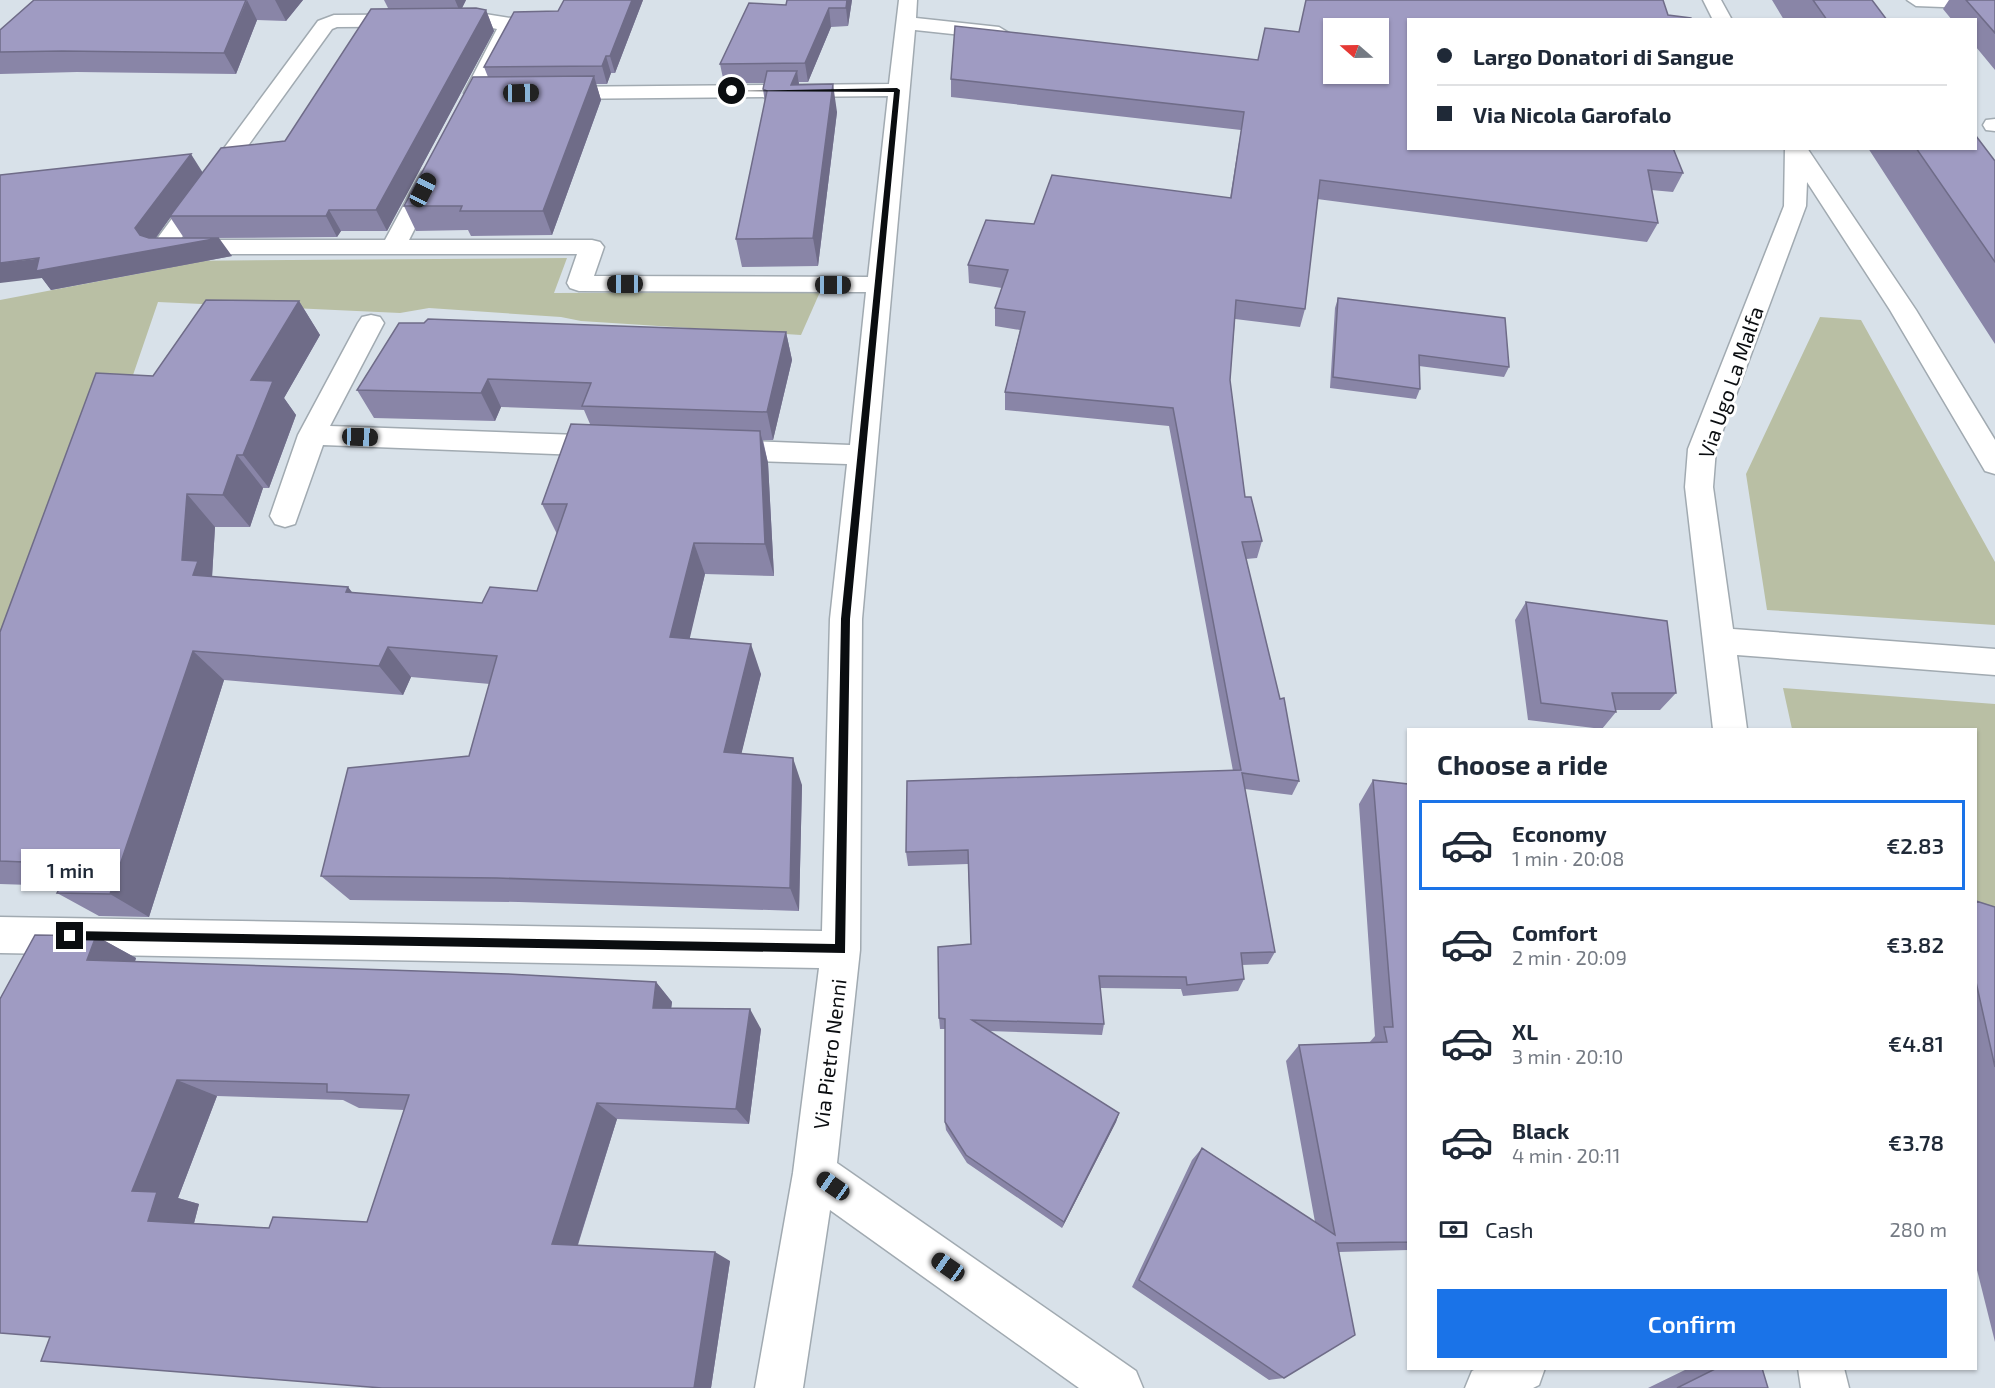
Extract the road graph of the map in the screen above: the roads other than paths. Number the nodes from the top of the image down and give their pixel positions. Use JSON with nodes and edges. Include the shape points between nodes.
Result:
{"nodes":[{"id":1,"x":1712,"y":0,"type":"edge"},
{"id":2,"x":1916,"y":0,"type":"edge"},
{"id":3,"x":1995,"y":3,"type":"edge"},
{"id":4,"x":907,"y":11,"type":"edge"},
{"id":5,"x":1722,"y":18,"type":"edge"},
{"id":6,"x":1022,"y":35,"type":"edge"},
{"id":7,"x":897,"y":90,"type":"junction"},
{"id":8,"x":474,"y":93,"type":"junction"},
{"id":9,"x":497,"y":93,"type":"edge"},
{"id":10,"x":532,"y":93,"type":"edge"},
{"id":11,"x":463,"y":114,"type":"edge"},
{"id":12,"x":1797,"y":150,"type":"edge"},
{"id":13,"x":442,"y":155,"type":"edge"},
{"id":14,"x":393,"y":247,"type":"junction"},
{"id":15,"x":879,"y":285,"type":"junction"},
{"id":16,"x":371,"y":323,"type":"dead end"},
{"id":17,"x":312,"y":435,"type":"junction"},
{"id":18,"x":635,"y":447,"type":"edge"},
{"id":19,"x":694,"y":449,"type":"edge"},
{"id":20,"x":862,"y":455,"type":"junction"},
{"id":21,"x":1995,"y":464,"type":"edge"},
{"id":22,"x":285,"y":516,"type":"dead end"},
{"id":23,"x":1718,"y":641,"type":"junction"},
{"id":24,"x":1995,"y":662,"type":"edge"},
{"id":25,"x":1730,"y":728,"type":"edge"},
{"id":26,"x":0,"y":935,"type":"edge"},
{"id":27,"x":841,"y":950,"type":"junction"},
{"id":28,"x":814,"y":1173,"type":"junction"},
{"id":29,"x":1519,"y":1370,"type":"edge"},
{"id":30,"x":1821,"y":1370,"type":"edge"},
{"id":31,"x":779,"y":1388,"type":"edge"},
{"id":32,"x":1119,"y":1388,"type":"edge"},
{"id":33,"x":1489,"y":1388,"type":"edge"},
{"id":34,"x":1825,"y":1388,"type":"edge"}],
"edges":[{"from":1,"to":5,"type":"street"},
{"from":2,"to":3,"type":"street"},
{"from":4,"to":6,"type":"street"},
{"from":4,"to":7,"type":"street","name":"Via Pietro Nenni"},
{"from":7,"to":10,"type":"street"},
{"from":7,"to":15,"type":"street","name":"Via Pietro Nenni"},
{"from":8,"to":9,"type":"street"},
{"from":8,"to":11,"type":"street"},
{"from":8,"to":14,"type":"street","via":[[513,13],[474,20],[334,21],[325,25],[163,247]]},
{"from":12,"to":21,"type":"street","via":[[1903,310]]},
{"from":12,"to":23,"type":"street","name":"Via Ugo La Malfa","via":[[1795,206],[1702,449],[1699,486]]},
{"from":13,"to":14,"type":"street"},
{"from":14,"to":15,"type":"street","via":[[592,247],[579,283]]},
{"from":15,"to":20,"type":"street","name":"Via Pietro Nenni"},
{"from":16,"to":17,"type":"street"},
{"from":17,"to":18,"type":"street"},
{"from":17,"to":22,"type":"street"},
{"from":19,"to":20,"type":"street"},
{"from":20,"to":27,"type":"street","name":"Via Pietro Nenni","via":[[846,619]]},
{"from":23,"to":24,"type":"street"},
{"from":23,"to":25,"type":"street","name":"Via Ugo La Malfa"},
{"from":26,"to":27,"type":"street"},
{"from":27,"to":28,"type":"street","name":"Via Pietro Nenni"},
{"from":28,"to":31,"type":"street","name":"Via Pietro Nenni"},
{"from":28,"to":32,"type":"street"},
{"from":29,"to":33,"type":"street"},
{"from":30,"to":34,"type":"street"}]}
